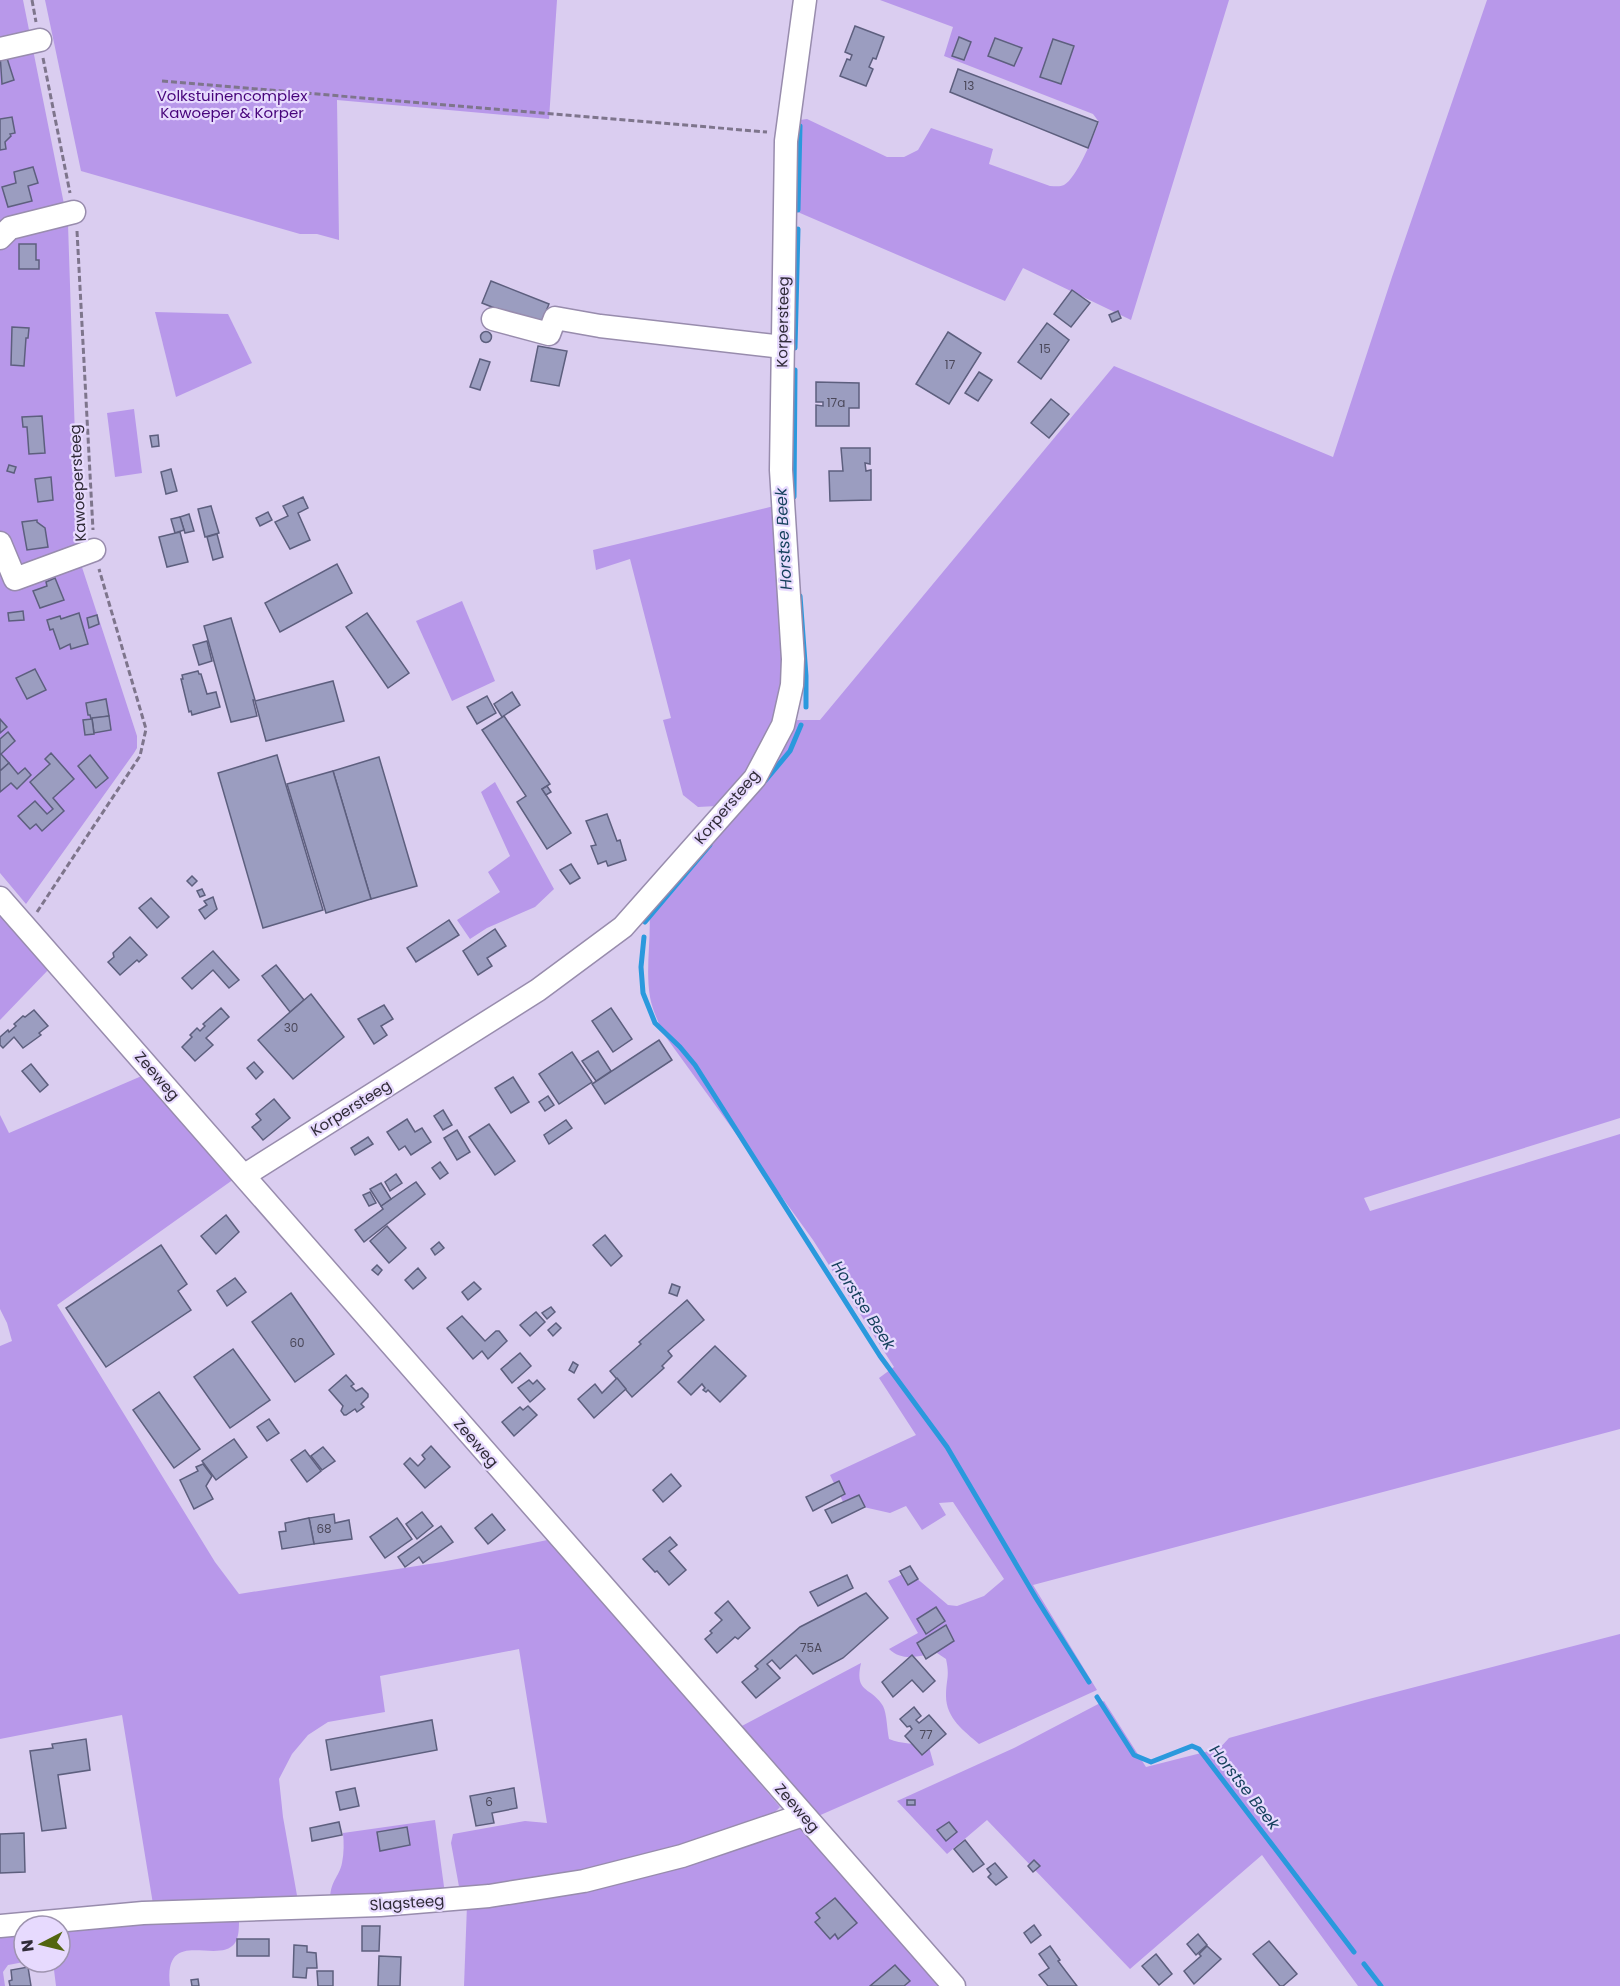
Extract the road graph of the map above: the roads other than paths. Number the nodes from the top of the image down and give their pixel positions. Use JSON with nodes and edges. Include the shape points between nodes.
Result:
{"nodes":[{"id":1,"x":805,"y":0,"type":"edge"},
{"id":2,"x":40,"y":40,"type":"road end"},
{"id":3,"x":0,"y":49,"type":"edge"},
{"id":4,"x":74,"y":212,"type":"road end"},
{"id":5,"x":0,"y":238,"type":"edge"},
{"id":6,"x":493,"y":319,"type":"dead end"},
{"id":7,"x":783,"y":347,"type":"junction"},
{"id":8,"x":0,"y":543,"type":"edge"},
{"id":9,"x":94,"y":550,"type":"road end"},
{"id":10,"x":0,"y":898,"type":"edge"},
{"id":11,"x":245,"y":1175,"type":"junction"},
{"id":12,"x":803,"y":1815,"type":"junction"},
{"id":13,"x":0,"y":1926,"type":"edge"},
{"id":14,"x":954,"y":1986,"type":"edge"}],
"edges":[{"from":1,"to":7,"type":"street","name":"Korpersteeg","via":[[787,134]]},
{"from":2,"to":3,"type":"street"},
{"from":4,"to":5,"type":"street","via":[[10,228]]},
{"from":6,"to":7,"type":"street","via":[[549,333],[555,318]]},
{"from":7,"to":11,"type":"street","name":"Korpersteeg","via":[[781,470],[792,685],[783,725],[755,778],[623,927],[538,990]]},
{"from":8,"to":9,"type":"street","via":[[15,579]]},
{"from":10,"to":11,"type":"street","name":"Zeeweg"},
{"from":11,"to":12,"type":"street","name":"Zeeweg"},
{"from":12,"to":13,"type":"street","name":"Slagsteeg","via":[[682,1856],[584,1881],[489,1896],[380,1905],[143,1913]]},
{"from":12,"to":14,"type":"street","name":"Zeeweg"}]}
